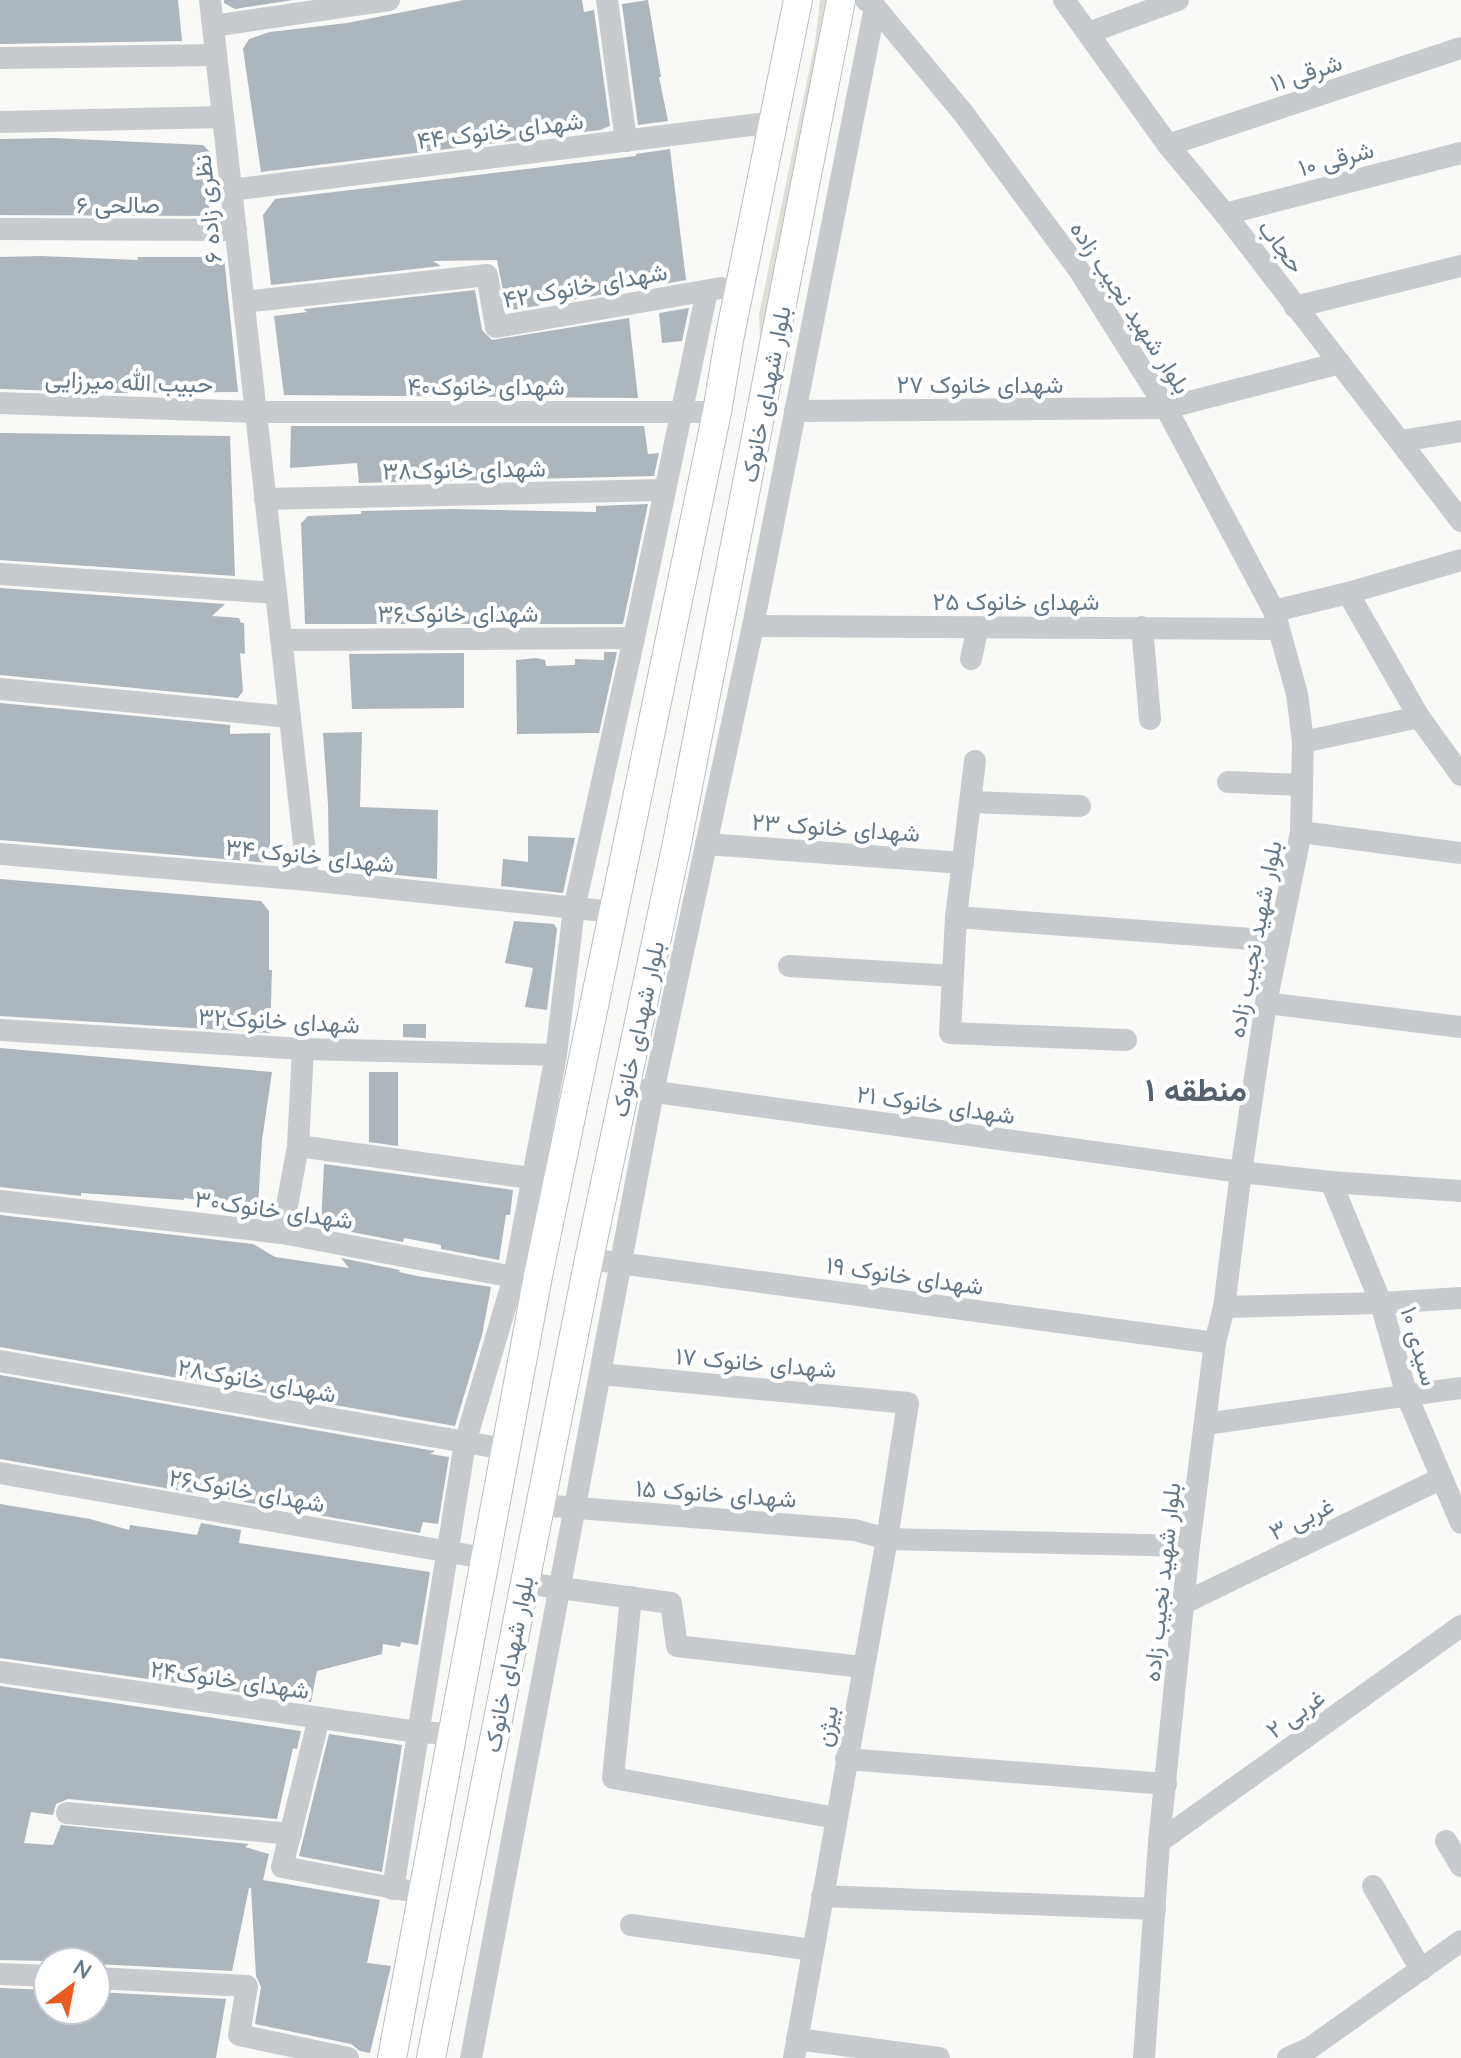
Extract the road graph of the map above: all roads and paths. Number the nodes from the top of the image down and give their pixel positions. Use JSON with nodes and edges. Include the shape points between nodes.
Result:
{"nodes":[{"id":1,"x":210,"y":0,"type":"edge"},
{"id":2,"x":389,"y":0,"type":"edge"},
{"id":3,"x":607,"y":0,"type":"edge"},
{"id":4,"x":798,"y":0,"type":"edge"},
{"id":5,"x":841,"y":0,"type":"edge"},
{"id":6,"x":1064,"y":0,"type":"edge"},
{"id":7,"x":1178,"y":0,"type":"edge"},
{"id":8,"x":870,"y":4,"type":"edge"},
{"id":9,"x":213,"y":26,"type":"junction"},
{"id":10,"x":1088,"y":33,"type":"junction"},
{"id":11,"x":1461,"y":48,"type":"edge"},
{"id":12,"x":216,"y":55,"type":"junction"},
{"id":13,"x":0,"y":58,"type":"edge"},
{"id":14,"x":223,"y":117,"type":"junction"},
{"id":15,"x":0,"y":122,"type":"edge"},
{"id":16,"x":775,"y":122,"type":"junction"},
{"id":17,"x":626,"y":141,"type":"junction"},
{"id":18,"x":1168,"y":145,"type":"junction"},
{"id":19,"x":1461,"y":153,"type":"edge"},
{"id":20,"x":231,"y":190,"type":"junction"},
{"id":21,"x":1225,"y":214,"type":"junction"},
{"id":22,"x":0,"y":229,"type":"edge"},
{"id":23,"x":236,"y":230,"type":"junction"},
{"id":24,"x":1461,"y":266,"type":"edge"},
{"id":25,"x":741,"y":285,"type":"junction"},
{"id":26,"x":707,"y":291,"type":"junction"},
{"id":27,"x":244,"y":302,"type":"junction"},
{"id":28,"x":1295,"y":307,"type":"junction"},
{"id":29,"x":1340,"y":363,"type":"junction"},
{"id":30,"x":0,"y":403,"type":"edge"},
{"id":31,"x":1166,"y":408,"type":"junction"},
{"id":32,"x":795,"y":411,"type":"junction"},
{"id":33,"x":256,"y":412,"type":"junction"},
{"id":34,"x":680,"y":412,"type":"junction"},
{"id":35,"x":717,"y":412,"type":"junction"},
{"id":36,"x":1461,"y":431,"type":"edge"},
{"id":37,"x":1401,"y":441,"type":"junction"},
{"id":38,"x":750,"y":477,"type":"junction"},
{"id":39,"x":781,"y":484,"type":"junction"},
{"id":40,"x":663,"y":490,"type":"junction"},
{"id":41,"x":265,"y":499,"type":"junction"},
{"id":42,"x":1461,"y":521,"type":"edge"},
{"id":43,"x":1461,"y":560,"type":"edge"},
{"id":44,"x":0,"y":574,"type":"edge"},
{"id":45,"x":276,"y":593,"type":"junction"},
{"id":46,"x":1348,"y":593,"type":"junction"},
{"id":47,"x":1277,"y":620,"type":"junction"},
{"id":48,"x":753,"y":626,"type":"junction"},
{"id":49,"x":978,"y":627,"type":"junction"},
{"id":50,"x":1142,"y":627,"type":"junction"},
{"id":51,"x":634,"y":638,"type":"junction"},
{"id":52,"x":281,"y":640,"type":"junction"},
{"id":53,"x":971,"y":659,"type":"dead end"},
{"id":54,"x":0,"y":689,"type":"edge"},
{"id":55,"x":290,"y":717,"type":"junction"},
{"id":56,"x":1419,"y":717,"type":"junction"},
{"id":57,"x":1150,"y":719,"type":"dead end"},
{"id":58,"x":701,"y":726,"type":"junction"},
{"id":59,"x":730,"y":733,"type":"junction"},
{"id":60,"x":1303,"y":742,"type":"junction"},
{"id":61,"x":1454,"y":751,"type":"edge"},
{"id":62,"x":975,"y":761,"type":"dead end"},
{"id":63,"x":1461,"y":775,"type":"edge"},
{"id":64,"x":1228,"y":782,"type":"dead end"},
{"id":65,"x":1301,"y":785,"type":"junction"},
{"id":66,"x":970,"y":802,"type":"junction"},
{"id":67,"x":1080,"y":806,"type":"dead end"},
{"id":68,"x":1301,"y":832,"type":"junction"},
{"id":69,"x":706,"y":844,"type":"junction"},
{"id":70,"x":1461,"y":853,"type":"edge"},
{"id":71,"x":0,"y":854,"type":"edge"},
{"id":72,"x":963,"y":863,"type":"junction"},
{"id":73,"x":308,"y":880,"type":"junction"},
{"id":74,"x":574,"y":909,"type":"junction"},
{"id":75,"x":614,"y":912,"type":"junction"},
{"id":76,"x":956,"y":917,"type":"junction"},
{"id":77,"x":1279,"y":941,"type":"junction"},
{"id":78,"x":789,"y":966,"type":"dead end"},
{"id":79,"x":953,"y":976,"type":"junction"},
{"id":80,"x":648,"y":978,"type":"junction"},
{"id":81,"x":676,"y":982,"type":"junction"},
{"id":82,"x":1266,"y":1003,"type":"junction"},
{"id":83,"x":1460,"y":1023,"type":"edge"},
{"id":84,"x":0,"y":1030,"type":"edge"},
{"id":85,"x":1126,"y":1040,"type":"dead end"},
{"id":86,"x":303,"y":1049,"type":"junction"},
{"id":87,"x":556,"y":1055,"type":"junction"},
{"id":88,"x":624,"y":1088,"type":"junction"},
{"id":89,"x":653,"y":1092,"type":"junction"},
{"id":90,"x":298,"y":1146,"type":"junction"},
{"id":91,"x":1241,"y":1172,"type":"junction"},
{"id":92,"x":531,"y":1178,"type":"junction"},
{"id":93,"x":1331,"y":1182,"type":"junction"},
{"id":94,"x":1461,"y":1191,"type":"edge"},
{"id":95,"x":0,"y":1201,"type":"edge"},
{"id":96,"x":282,"y":1233,"type":"junction"},
{"id":97,"x":589,"y":1259,"type":"junction"},
{"id":98,"x":622,"y":1263,"type":"junction"},
{"id":99,"x":526,"y":1276,"type":"junction"},
{"id":100,"x":1461,"y":1298,"type":"edge"},
{"id":101,"x":1381,"y":1303,"type":"junction"},
{"id":102,"x":1224,"y":1307,"type":"junction"},
{"id":103,"x":1215,"y":1343,"type":"junction"},
{"id":104,"x":0,"y":1361,"type":"edge"},
{"id":105,"x":600,"y":1374,"type":"junction"},
{"id":106,"x":1461,"y":1388,"type":"edge"},
{"id":107,"x":1407,"y":1396,"type":"junction"},
{"id":108,"x":908,"y":1403,"type":"joint"},
{"id":109,"x":1205,"y":1424,"type":"junction"},
{"id":110,"x":465,"y":1443,"type":"junction"},
{"id":111,"x":505,"y":1449,"type":"junction"},
{"id":112,"x":0,"y":1473,"type":"edge"},
{"id":113,"x":1440,"y":1479,"type":"junction"},
{"id":114,"x":540,"y":1505,"type":"junction"},
{"id":115,"x":575,"y":1509,"type":"junction"},
{"id":116,"x":1461,"y":1523,"type":"edge"},
{"id":117,"x":887,"y":1539,"type":"junction"},
{"id":118,"x":1189,"y":1546,"type":"junction"},
{"id":119,"x":449,"y":1552,"type":"junction"},
{"id":120,"x":484,"y":1558,"type":"junction"},
{"id":121,"x":524,"y":1583,"type":"junction"},
{"id":122,"x":560,"y":1588,"type":"junction"},
{"id":123,"x":631,"y":1597,"type":"junction"},
{"id":124,"x":1184,"y":1603,"type":"junction"},
{"id":125,"x":1461,"y":1626,"type":"edge"},
{"id":126,"x":862,"y":1667,"type":"junction"},
{"id":127,"x":0,"y":1672,"type":"edge"},
{"id":128,"x":319,"y":1718,"type":"junction"},
{"id":129,"x":418,"y":1732,"type":"junction"},
{"id":130,"x":452,"y":1734,"type":"junction"},
{"id":131,"x":846,"y":1759,"type":"junction"},
{"id":132,"x":1166,"y":1784,"type":"junction"},
{"id":133,"x":67,"y":1813,"type":"dead end"},
{"id":134,"x":836,"y":1818,"type":"junction"},
{"id":135,"x":291,"y":1834,"type":"junction"},
{"id":136,"x":1446,"y":1841,"type":"dead end"},
{"id":137,"x":1159,"y":1842,"type":"junction"},
{"id":138,"x":1461,"y":1866,"type":"edge"},
{"id":139,"x":1373,"y":1886,"type":"dead end"},
{"id":140,"x":393,"y":1889,"type":"junction"},
{"id":141,"x":421,"y":1892,"type":"junction"},
{"id":142,"x":822,"y":1896,"type":"junction"},
{"id":143,"x":1155,"y":1909,"type":"junction"},
{"id":144,"x":631,"y":1925,"type":"dead end"},
{"id":145,"x":1461,"y":1941,"type":"edge"},
{"id":146,"x":813,"y":1950,"type":"junction"},
{"id":147,"x":1421,"y":1970,"type":"junction"},
{"id":148,"x":0,"y":1974,"type":"edge"},
{"id":149,"x":32,"y":1975,"type":"edge"},
{"id":150,"x":112,"y":1979,"type":"edge"},
{"id":151,"x":796,"y":2049,"type":"edge"},
{"id":152,"x":348,"y":2058,"type":"edge"},
{"id":153,"x":392,"y":2058,"type":"edge"},
{"id":154,"x":431,"y":2058,"type":"edge"},
{"id":155,"x":471,"y":2058,"type":"edge"},
{"id":156,"x":939,"y":2058,"type":"edge"},
{"id":157,"x":1144,"y":2058,"type":"edge"},
{"id":158,"x":1288,"y":2058,"type":"edge"}],
"edges":[{"from":1,"to":9,"type":"street","name":"نظری زاده ۶"},
{"from":2,"to":9,"type":"street"},
{"from":3,"to":17,"type":"street"},
{"from":4,"to":16,"type":"main road","name":"بلوار شهدای خانوک"},
{"from":5,"to":38,"type":"main road","name":"بلوار شهدای خانوک"},
{"from":6,"to":10,"type":"street","name":"حجاب"},
{"from":7,"to":10,"type":"street"},
{"from":8,"to":31,"type":"street","name":"بلوار شهید نجیب زاده","via":[[964,114],[1079,270]]},
{"from":8,"to":32,"type":"street"},
{"from":9,"to":12,"type":"street","name":"نظری زاده ۶"},
{"from":10,"to":18,"type":"street","name":"حجاب"},
{"from":11,"to":18,"type":"street","name":"شرقی ۱۱"},
{"from":12,"to":13,"type":"street"},
{"from":12,"to":14,"type":"street","name":"نظری زاده ۶"},
{"from":14,"to":15,"type":"street"},
{"from":14,"to":20,"type":"street","name":"نظری زاده ۶"},
{"from":16,"to":17,"type":"street","name":"۴۴ شهدای خانوک"},
{"from":16,"to":25,"type":"main road","name":"بلوار شهدای خانوک"},
{"from":17,"to":20,"type":"street","name":"۴۴ شهدای خانوک"},
{"from":18,"to":21,"type":"street","name":"حجاب"},
{"from":19,"to":21,"type":"street","name":"شرقی ۱۰"},
{"from":20,"to":23,"type":"street","name":"نظری زاده ۶"},
{"from":21,"to":28,"type":"street","name":"حجاب"},
{"from":22,"to":23,"type":"street","name":"۶ صالحی"},
{"from":23,"to":27,"type":"street","name":"نظری زاده ۶"},
{"from":24,"to":28,"type":"street"},
{"from":25,"to":26,"type":"street","name":"شهدای خانوک ۴۲"},
{"from":25,"to":35,"type":"main road","name":"بلوار شهدای خانوک"},
{"from":26,"to":27,"type":"street","name":"شهدای خانوک ۴۲","via":[[496,327],[487,275]]},
{"from":26,"to":34,"type":"street"},
{"from":27,"to":33,"type":"street","name":"نظری زاده ۶"},
{"from":28,"to":29,"type":"street","name":"حجاب"},
{"from":29,"to":31,"type":"street","name":"شهدای خانوک ۲۷"},
{"from":29,"to":37,"type":"street","name":"حجاب"},
{"from":30,"to":33,"type":"street","name":"حبیب الله میرزایی"},
{"from":31,"to":32,"type":"street","name":"شهدای خانوک ۲۷"},
{"from":31,"to":47,"type":"street","name":"بلوار شهید نجیب زاده"},
{"from":32,"to":39,"type":"street"},
{"from":33,"to":34,"type":"street","name":"شهدای خانوک۴۰"},
{"from":33,"to":41,"type":"street","name":"نظری زاده ۶"},
{"from":34,"to":35,"type":"street","name":"شهدای خانوک۴۰"},
{"from":34,"to":40,"type":"street"},
{"from":35,"to":75,"type":"main road","name":"بلوار شهدای خانوک"},
{"from":36,"to":37,"type":"street"},
{"from":37,"to":42,"type":"street","name":"حجاب"},
{"from":38,"to":39,"type":"street"},
{"from":38,"to":58,"type":"main road","name":"بلوار شهدای خانوک"},
{"from":39,"to":48,"type":"street"},
{"from":40,"to":41,"type":"street","name":"شهدای خانوک۳۸"},
{"from":40,"to":51,"type":"street"},
{"from":41,"to":45,"type":"street","name":"نظری زاده ۶"},
{"from":43,"to":46,"type":"street","name":"شهدای خانوک ۲۵"},
{"from":44,"to":45,"type":"street"},
{"from":45,"to":52,"type":"street","name":"نظری زاده ۶"},
{"from":46,"to":47,"type":"street","name":"شهدای خانوک ۲۵"},
{"from":46,"to":56,"type":"street"},
{"from":47,"to":50,"type":"street","name":"شهدای خانوک ۲۵"},
{"from":47,"to":60,"type":"street","name":"بلوار شهید نجیب زاده","via":[[1297,694]]},
{"from":48,"to":49,"type":"street","name":"شهدای خانوک ۲۵"},
{"from":48,"to":59,"type":"street"},
{"from":49,"to":50,"type":"street","name":"شهدای خانوک ۲۵"},
{"from":49,"to":53,"type":"street"},
{"from":50,"to":57,"type":"street"},
{"from":51,"to":52,"type":"street","name":"شهدای خانوک۳۶"},
{"from":51,"to":74,"type":"street"},
{"from":52,"to":55,"type":"street","name":"نظری زاده ۶"},
{"from":54,"to":55,"type":"street"},
{"from":55,"to":73,"type":"street","name":"نظری زاده ۶"},
{"from":56,"to":60,"type":"street"},
{"from":56,"to":61,"type":"street"},
{"from":58,"to":59,"type":"street"},
{"from":58,"to":80,"type":"main road","name":"بلوار شهدای خانوک"},
{"from":59,"to":69,"type":"street"},
{"from":60,"to":65,"type":"street","name":"بلوار شهید نجیب زاده"},
{"from":61,"to":63,"type":"street"},
{"from":62,"to":66,"type":"street"},
{"from":64,"to":65,"type":"street"},
{"from":65,"to":68,"type":"street","name":"بلوار شهید نجیب زاده"},
{"from":66,"to":67,"type":"street"},
{"from":66,"to":72,"type":"street"},
{"from":68,"to":70,"type":"street"},
{"from":68,"to":77,"type":"street","name":"بلوار شهید نجیب زاده"},
{"from":69,"to":72,"type":"street","name":"شهدای خانوک ۲۳"},
{"from":69,"to":81,"type":"street"},
{"from":71,"to":73,"type":"street","name":"۳۴ شهدای خانوک"},
{"from":72,"to":76,"type":"street"},
{"from":73,"to":74,"type":"street","name":"۳۴ شهدای خانوک"},
{"from":74,"to":75,"type":"street","name":"۳۴ شهدای خانوک"},
{"from":74,"to":87,"type":"street"},
{"from":75,"to":99,"type":"main road","name":"بلوار شهدای خانوک"},
{"from":76,"to":77,"type":"street"},
{"from":76,"to":79,"type":"street"},
{"from":77,"to":82,"type":"street","name":"بلوار شهید نجیب زاده"},
{"from":78,"to":79,"type":"street"},
{"from":79,"to":85,"type":"street","via":[[950,1033]]},
{"from":80,"to":81,"type":"street"},
{"from":80,"to":88,"type":"main road","name":"بلوار شهدای خانوک"},
{"from":81,"to":89,"type":"street"},
{"from":82,"to":83,"type":"street"},
{"from":82,"to":91,"type":"street","name":"بلوار شهید نجیب زاده"},
{"from":84,"to":86,"type":"street","name":"شهدای خانوک۳۲"},
{"from":86,"to":87,"type":"street","name":"شهدای خانوک۳۲"},
{"from":86,"to":90,"type":"street"},
{"from":87,"to":92,"type":"street"},
{"from":88,"to":89,"type":"street","name":"شهدای خانوک ۲۱"},
{"from":88,"to":97,"type":"main road","name":"بلوار شهدای خانوک"},
{"from":89,"to":91,"type":"street","name":"شهدای خانوک ۲۱"},
{"from":89,"to":98,"type":"street"},
{"from":90,"to":92,"type":"street"},
{"from":90,"to":96,"type":"street"},
{"from":91,"to":93,"type":"street","name":"شهدای خانوک ۲۱"},
{"from":91,"to":102,"type":"street","name":"بلوار شهید نجیب زاده"},
{"from":92,"to":99,"type":"street"},
{"from":93,"to":94,"type":"street","name":"شهدای خانوک ۲۱"},
{"from":93,"to":101,"type":"street","name":"سیدی ۱۰"},
{"from":95,"to":96,"type":"street","name":"شهدای خانوک۳۰"},
{"from":96,"to":99,"type":"street","name":"شهدای خانوک۳۰"},
{"from":97,"to":98,"type":"street","name":"شهدای خانوک ۱۹"},
{"from":97,"to":114,"type":"main road","name":"بلوار شهدای خانوک"},
{"from":98,"to":103,"type":"street","name":"شهدای خانوک ۱۹"},
{"from":98,"to":105,"type":"street"},
{"from":99,"to":110,"type":"street"},
{"from":99,"to":111,"type":"main road","name":"بلوار شهدای خانوک"},
{"from":100,"to":101,"type":"street"},
{"from":101,"to":102,"type":"street"},
{"from":101,"to":107,"type":"street","name":"سیدی ۱۰"},
{"from":102,"to":103,"type":"street","name":"بلوار شهید نجیب زاده"},
{"from":103,"to":109,"type":"street","name":"بلوار شهید نجیب زاده"},
{"from":104,"to":110,"type":"street","name":"شهدای خانوک۲۸"},
{"from":105,"to":108,"type":"street","name":"شهدای خانوک ۱۷"},
{"from":105,"to":115,"type":"street"},
{"from":106,"to":107,"type":"street"},
{"from":107,"to":109,"type":"street"},
{"from":107,"to":113,"type":"street","name":"سیدی ۱۰"},
{"from":108,"to":117,"type":"street","name":"بیژن"},
{"from":109,"to":118,"type":"street","name":"بلوار شهید نجیب زاده"},
{"from":110,"to":111,"type":"street","name":"شهدای خانوک۲۸"},
{"from":110,"to":119,"type":"street"},
{"from":111,"to":120,"type":"main road","name":"بلوار شهدای خانوک"},
{"from":112,"to":119,"type":"street","name":"شهدای خانوک۲۶"},
{"from":113,"to":116,"type":"street","name":"سیدی ۱۰"},
{"from":113,"to":124,"type":"street","name":"غربی ۳"},
{"from":114,"to":115,"type":"street","name":"شهدای خانوک ۱۵"},
{"from":114,"to":121,"type":"main road","name":"بلوار شهدای خانوک"},
{"from":115,"to":117,"type":"street","name":"شهدای خانوک ۱۵","via":[[855,1530]]},
{"from":115,"to":122,"type":"street"},
{"from":117,"to":118,"type":"street","name":"شهدای خانوک ۱۵"},
{"from":117,"to":126,"type":"street","name":"بیژن"},
{"from":118,"to":124,"type":"street","name":"بلوار شهید نجیب زاده"},
{"from":119,"to":120,"type":"street","name":"شهدای خانوک۲۶"},
{"from":119,"to":129,"type":"street"},
{"from":120,"to":130,"type":"main road","name":"بلوار شهدای خانوک"},
{"from":121,"to":122,"type":"street"},
{"from":121,"to":154,"type":"main road","name":"بلوار شهدای خانوک"},
{"from":122,"to":123,"type":"street"},
{"from":122,"to":155,"type":"street"},
{"from":123,"to":126,"type":"street","via":[[671,1603],[677,1646]]},
{"from":123,"to":134,"type":"street","via":[[613,1778]]},
{"from":124,"to":132,"type":"street","name":"بلوار شهید نجیب زاده"},
{"from":125,"to":137,"type":"street","name":"غربی ۲"},
{"from":126,"to":131,"type":"street","name":"بیژن"},
{"from":127,"to":128,"type":"street","name":"شهدای خانوک۲۴"},
{"from":128,"to":129,"type":"street","name":"شهدای خانوک۲۴"},
{"from":128,"to":135,"type":"street"},
{"from":129,"to":130,"type":"street","name":"شهدای خانوک۲۴"},
{"from":129,"to":140,"type":"street"},
{"from":130,"to":141,"type":"main road","name":"بلوار شهدای خانوک"},
{"from":131,"to":132,"type":"street"},
{"from":131,"to":134,"type":"street","name":"بیژن"},
{"from":132,"to":137,"type":"street","name":"بلوار شهید نجیب زاده"},
{"from":133,"to":135,"type":"street"},
{"from":134,"to":142,"type":"street","name":"بیژن"},
{"from":135,"to":140,"type":"street","via":[[282,1867]]},
{"from":136,"to":138,"type":"street"},
{"from":137,"to":143,"type":"street","name":"بلوار شهید نجیب زاده"},
{"from":139,"to":147,"type":"street"},
{"from":140,"to":141,"type":"street"},
{"from":141,"to":153,"type":"main road","name":"بلوار شهدای خانوک"},
{"from":142,"to":143,"type":"street"},
{"from":142,"to":146,"type":"street","name":"بیژن"},
{"from":143,"to":157,"type":"street","name":"بلوار شهید نجیب زاده"},
{"from":144,"to":146,"type":"street"},
{"from":145,"to":147,"type":"street"},
{"from":146,"to":151,"type":"street","name":"بیژن"},
{"from":147,"to":158,"type":"street"},
{"from":148,"to":149,"type":"street"},
{"from":150,"to":152,"type":"street","via":[[247,1986],[239,2035]]},
{"from":151,"to":156,"type":"street"}]}
